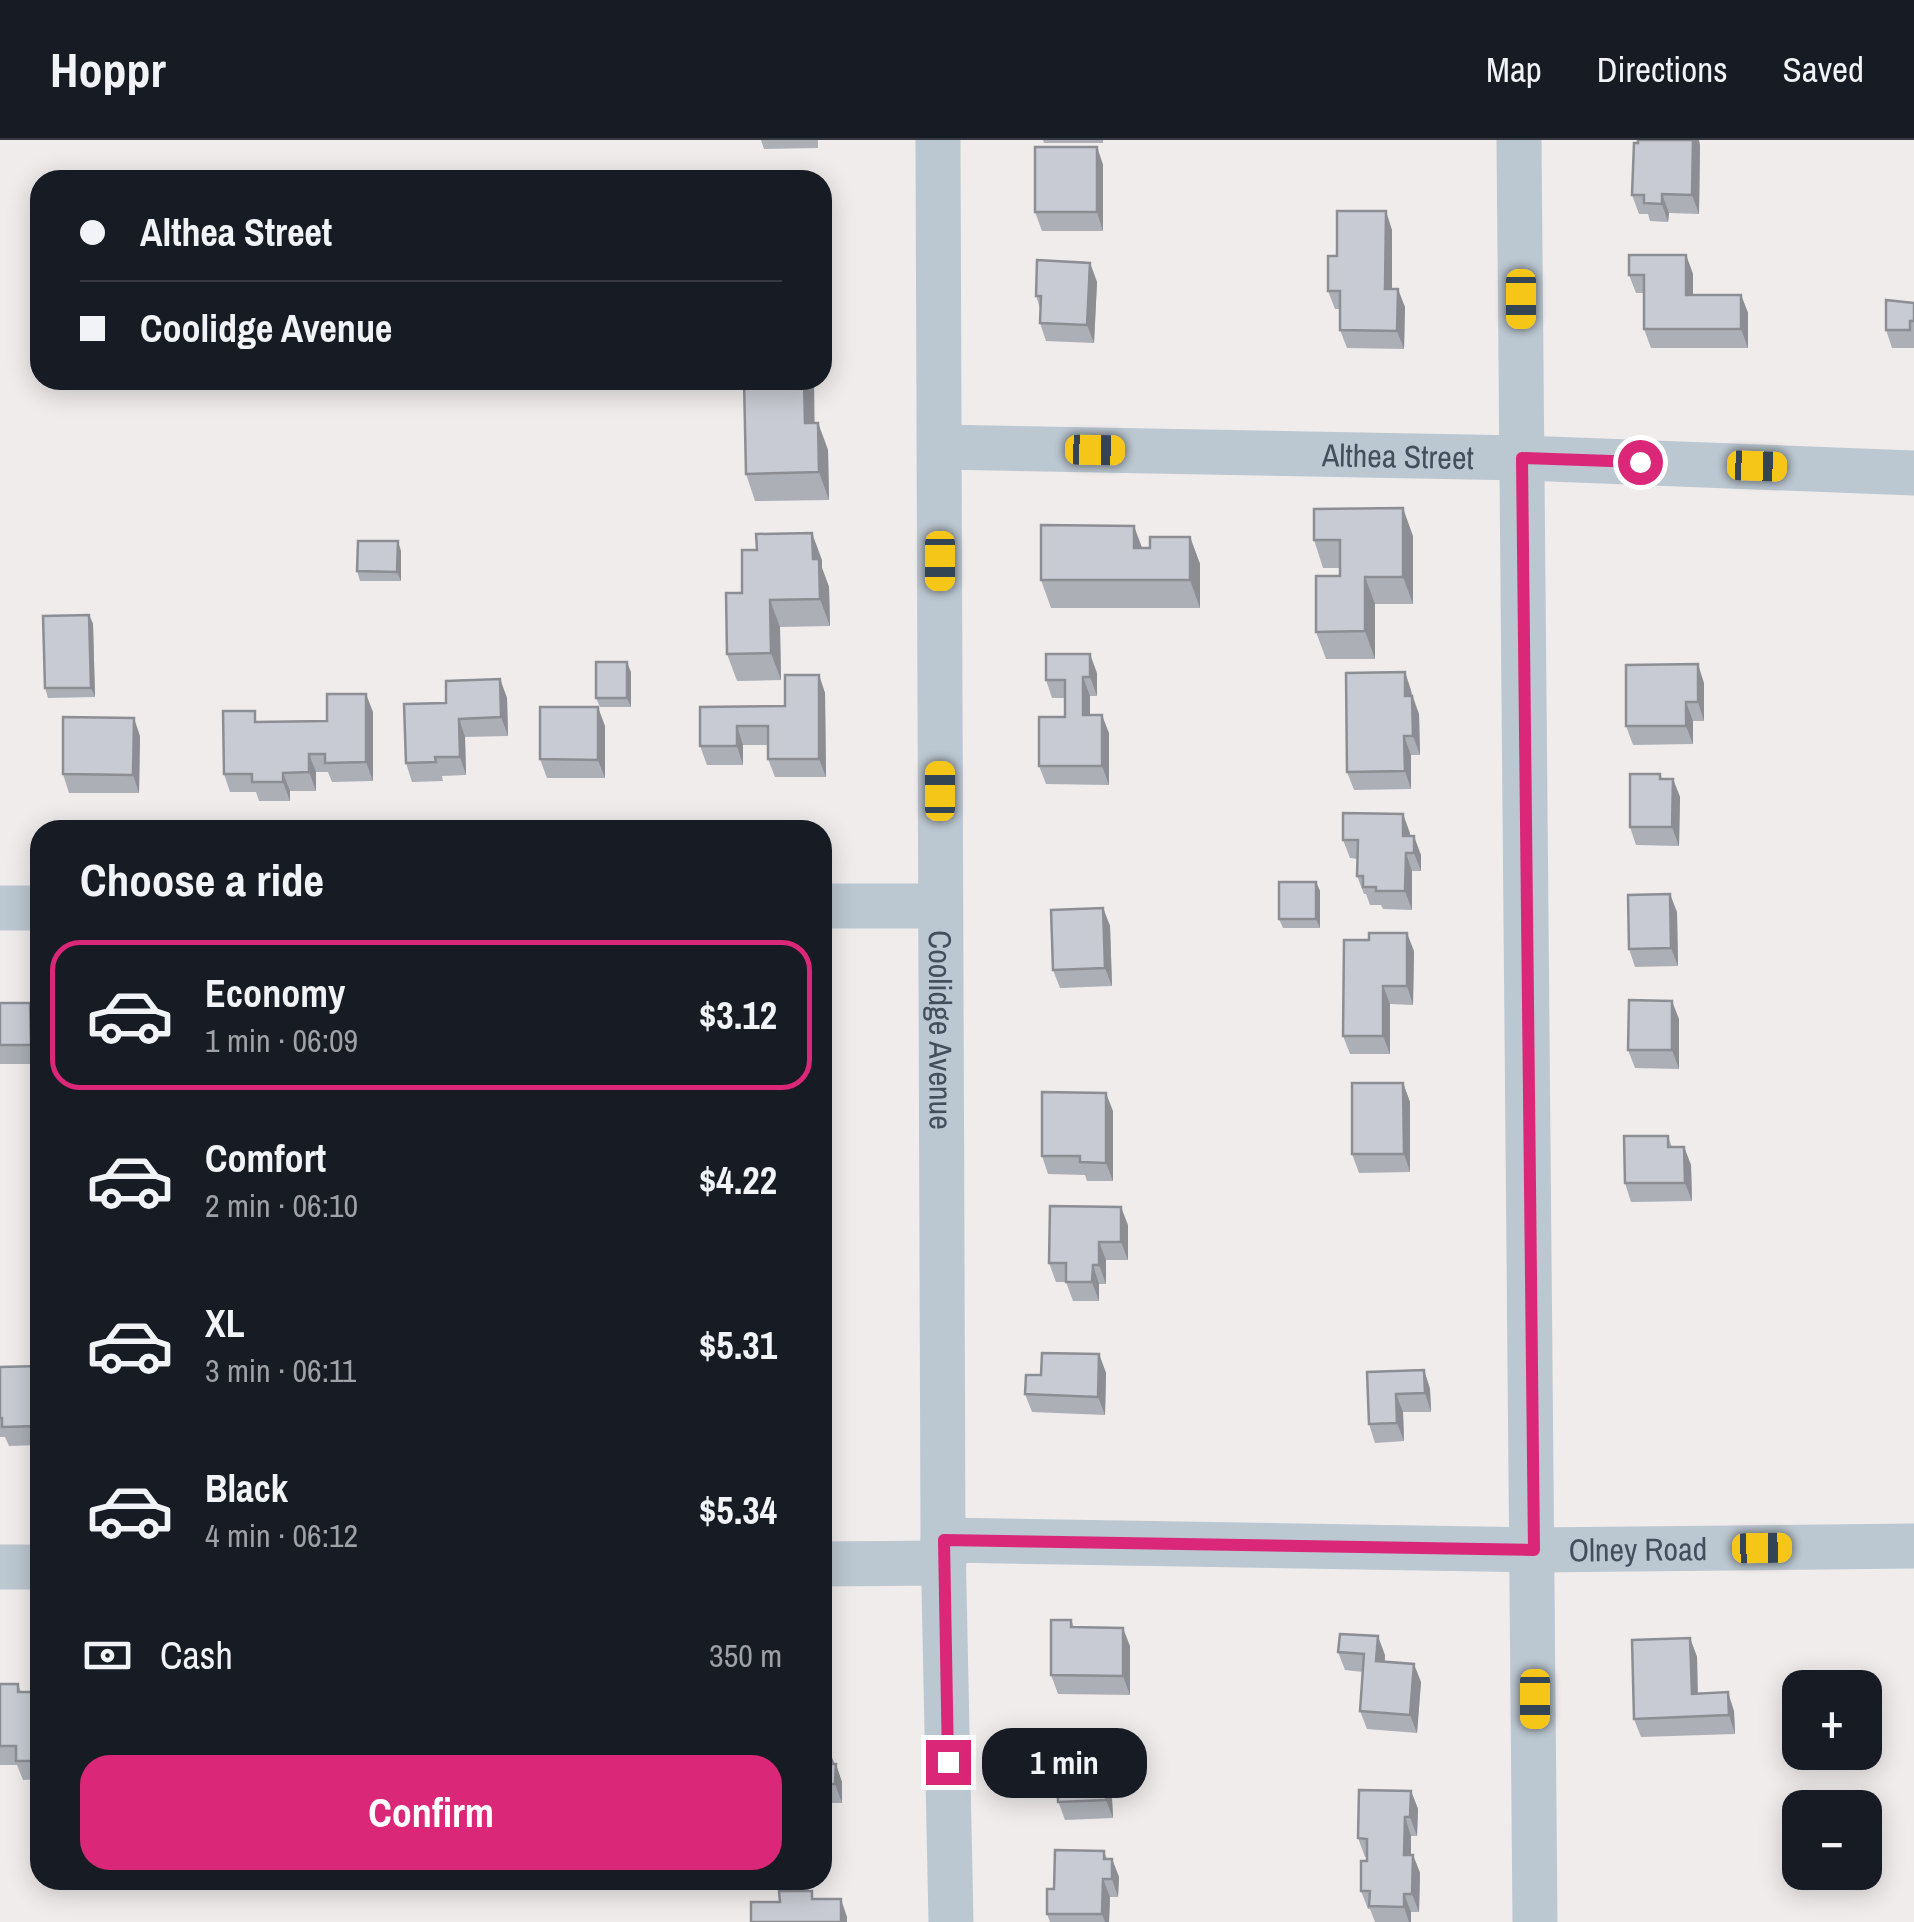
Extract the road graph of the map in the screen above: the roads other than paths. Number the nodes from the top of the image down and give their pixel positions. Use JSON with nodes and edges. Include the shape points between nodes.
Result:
{"nodes":[{"id":1,"x":938,"y":140,"type":"edge"},
{"id":2,"x":1519,"y":140,"type":"edge"},
{"id":3,"x":940,"y":446,"type":"junction"},
{"id":4,"x":1522,"y":458,"type":"junction"},
{"id":5,"x":1914,"y":472,"type":"edge"},
{"id":6,"x":832,"y":906,"type":"edge"},
{"id":7,"x":940,"y":906,"type":"junction"},
{"id":8,"x":0,"y":908,"type":"edge"},
{"id":9,"x":30,"y":908,"type":"edge"},
{"id":10,"x":1914,"y":1546,"type":"edge"},
{"id":11,"x":1534,"y":1550,"type":"junction"},
{"id":12,"x":944,"y":1552,"type":"junction"},
{"id":13,"x":832,"y":1563,"type":"edge"},
{"id":14,"x":0,"y":1567,"type":"edge"},
{"id":15,"x":30,"y":1567,"type":"edge"},
{"id":16,"x":950,"y":1922,"type":"edge"},
{"id":17,"x":1536,"y":1922,"type":"edge"}],
"edges":[{"from":1,"to":3,"type":"street","name":"Coolidge Avenue"},
{"from":2,"to":4,"type":"street"},
{"from":3,"to":4,"type":"street","name":"Althea Street"},
{"from":3,"to":7,"type":"street","name":"Coolidge Avenue"},
{"from":4,"to":5,"type":"street","name":"Althea Street"},
{"from":4,"to":11,"type":"street"},
{"from":6,"to":7,"type":"street"},
{"from":7,"to":12,"type":"street","name":"Coolidge Avenue"},
{"from":8,"to":9,"type":"street"},
{"from":10,"to":11,"type":"street","name":"Olney Road"},
{"from":11,"to":12,"type":"street","name":"Olney Road"},
{"from":11,"to":17,"type":"street"},
{"from":12,"to":13,"type":"street","name":"Olney Road"},
{"from":12,"to":16,"type":"street","name":"Coolidge Avenue"},
{"from":14,"to":15,"type":"street"}]}
